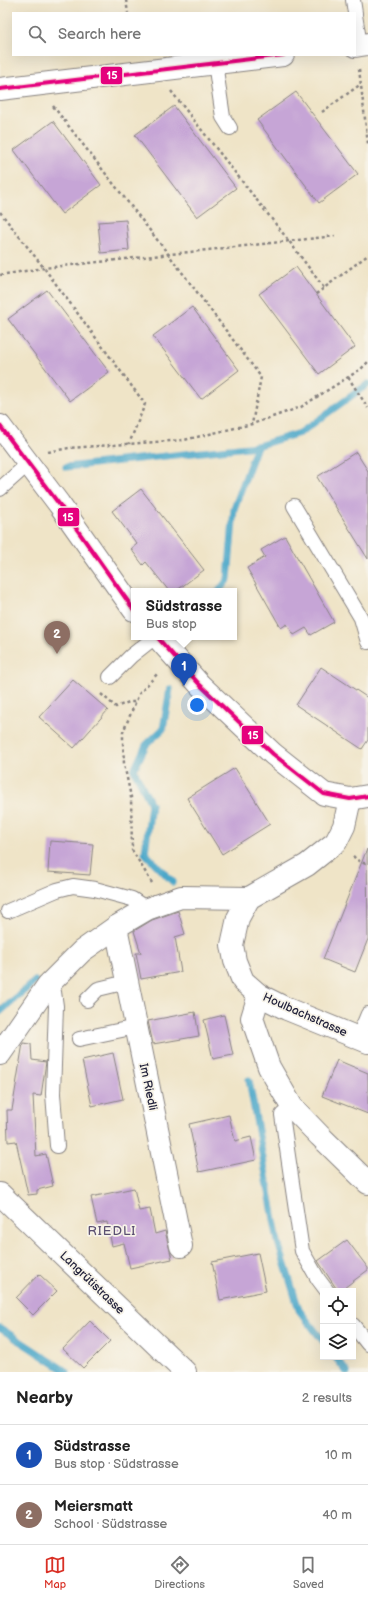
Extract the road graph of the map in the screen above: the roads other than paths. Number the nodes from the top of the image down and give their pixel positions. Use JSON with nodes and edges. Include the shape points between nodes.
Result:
{"nodes":[{"id":1,"x":353,"y":0,"type":"edge"},
{"id":2,"x":355,"y":12,"type":"edge"},
{"id":3,"x":356,"y":20,"type":"edge"},
{"id":4,"x":359,"y":50,"type":"edge"},
{"id":5,"x":270,"y":56,"type":"edge"},
{"id":6,"x":204,"y":61,"type":"edge"},
{"id":7,"x":0,"y":89,"type":"edge"},
{"id":8,"x":230,"y":128,"type":"dead end"},
{"id":9,"x":0,"y":426,"type":"edge"},
{"id":10,"x":35,"y":459,"type":"junction"},
{"id":11,"x":0,"y":489,"type":"edge"},
{"id":12,"x":294,"y":506,"type":"dead end"},
{"id":13,"x":131,"y":606,"type":"edge"},
{"id":14,"x":152,"y":640,"type":"edge"},
{"id":15,"x":159,"y":640,"type":"edge"},
{"id":16,"x":368,"y":642,"type":"edge"},
{"id":17,"x":110,"y":677,"type":"dead end"},
{"id":18,"x":359,"y":797,"type":"edge"},
{"id":19,"x":249,"y":898,"type":"junction"},
{"id":20,"x":156,"y":906,"type":"junction"},
{"id":21,"x":8,"y":911,"type":"dead end"},
{"id":22,"x":116,"y":927,"type":"junction"},
{"id":23,"x":127,"y":982,"type":"junction"},
{"id":24,"x":48,"y":985,"type":"junction"},
{"id":25,"x":259,"y":995,"type":"junction"},
{"id":26,"x":87,"y":1000,"type":"dead end"},
{"id":27,"x":368,"y":1014,"type":"edge"},
{"id":28,"x":136,"y":1027,"type":"junction"},
{"id":29,"x":79,"y":1039,"type":"dead end"},
{"id":30,"x":363,"y":1040,"type":"edge"},
{"id":31,"x":0,"y":1054,"type":"edge"},
{"id":32,"x":292,"y":1107,"type":"junction"},
{"id":33,"x":57,"y":1146,"type":"dead end"},
{"id":34,"x":368,"y":1183,"type":"edge"},
{"id":35,"x":0,"y":1194,"type":"edge"},
{"id":36,"x":181,"y":1246,"type":"dead end"},
{"id":37,"x":325,"y":1288,"type":"edge"},
{"id":38,"x":356,"y":1329,"type":"edge"},
{"id":39,"x":368,"y":1344,"type":"edge"},
{"id":40,"x":184,"y":1372,"type":"edge"}],
"edges":[{"from":1,"to":2,"type":"lane"},
{"from":3,"to":4,"type":"lane"},
{"from":5,"to":6,"type":"street"},
{"from":6,"to":7,"type":"street"},
{"from":6,"to":8,"type":"lane","via":[[223,117]]},
{"from":9,"to":10,"type":"street"},
{"from":10,"to":11,"type":"lane"},
{"from":10,"to":13,"type":"street","via":[[59,504]]},
{"from":12,"to":16,"type":"lane","via":[[361,618]]},
{"from":14,"to":17,"type":"lane"},
{"from":15,"to":18,"type":"street","via":[[200,685],[273,754],[324,794]]},
{"from":18,"to":19,"type":"street","via":[[336,842],[307,865]]},
{"from":19,"to":20,"type":"street","via":[[181,897]]},
{"from":19,"to":25,"type":"street","name":"Houlbachstrasse","via":[[238,918],[232,945],[243,981]]},
{"from":20,"to":21,"type":"lane","via":[[95,889],[74,886],[57,890]]},
{"from":20,"to":22,"type":"street"},
{"from":22,"to":23,"type":"street","name":"Im Riedli"},
{"from":22,"to":24,"type":"street","via":[[82,951]]},
{"from":23,"to":26,"type":"lane","via":[[98,989]]},
{"from":23,"to":28,"type":"street","name":"Im Riedli"},
{"from":24,"to":31,"type":"street"},
{"from":24,"to":33,"type":"lane","via":[[54,992],[56,1006],[53,1094]]},
{"from":25,"to":30,"type":"street","name":"Houlbachstrasse"},
{"from":25,"to":32,"type":"street","via":[[252,1018],[269,1067]]},
{"from":27,"to":30,"type":"lane"},
{"from":28,"to":29,"type":"lane"},
{"from":28,"to":36,"type":"street","name":"Im Riedli"},
{"from":32,"to":34,"type":"street"},
{"from":32,"to":37,"type":"lane","via":[[282,1115],[302,1251]]},
{"from":35,"to":40,"type":"street","name":"Langrütistrasse"},
{"from":38,"to":39,"type":"lane"}]}
